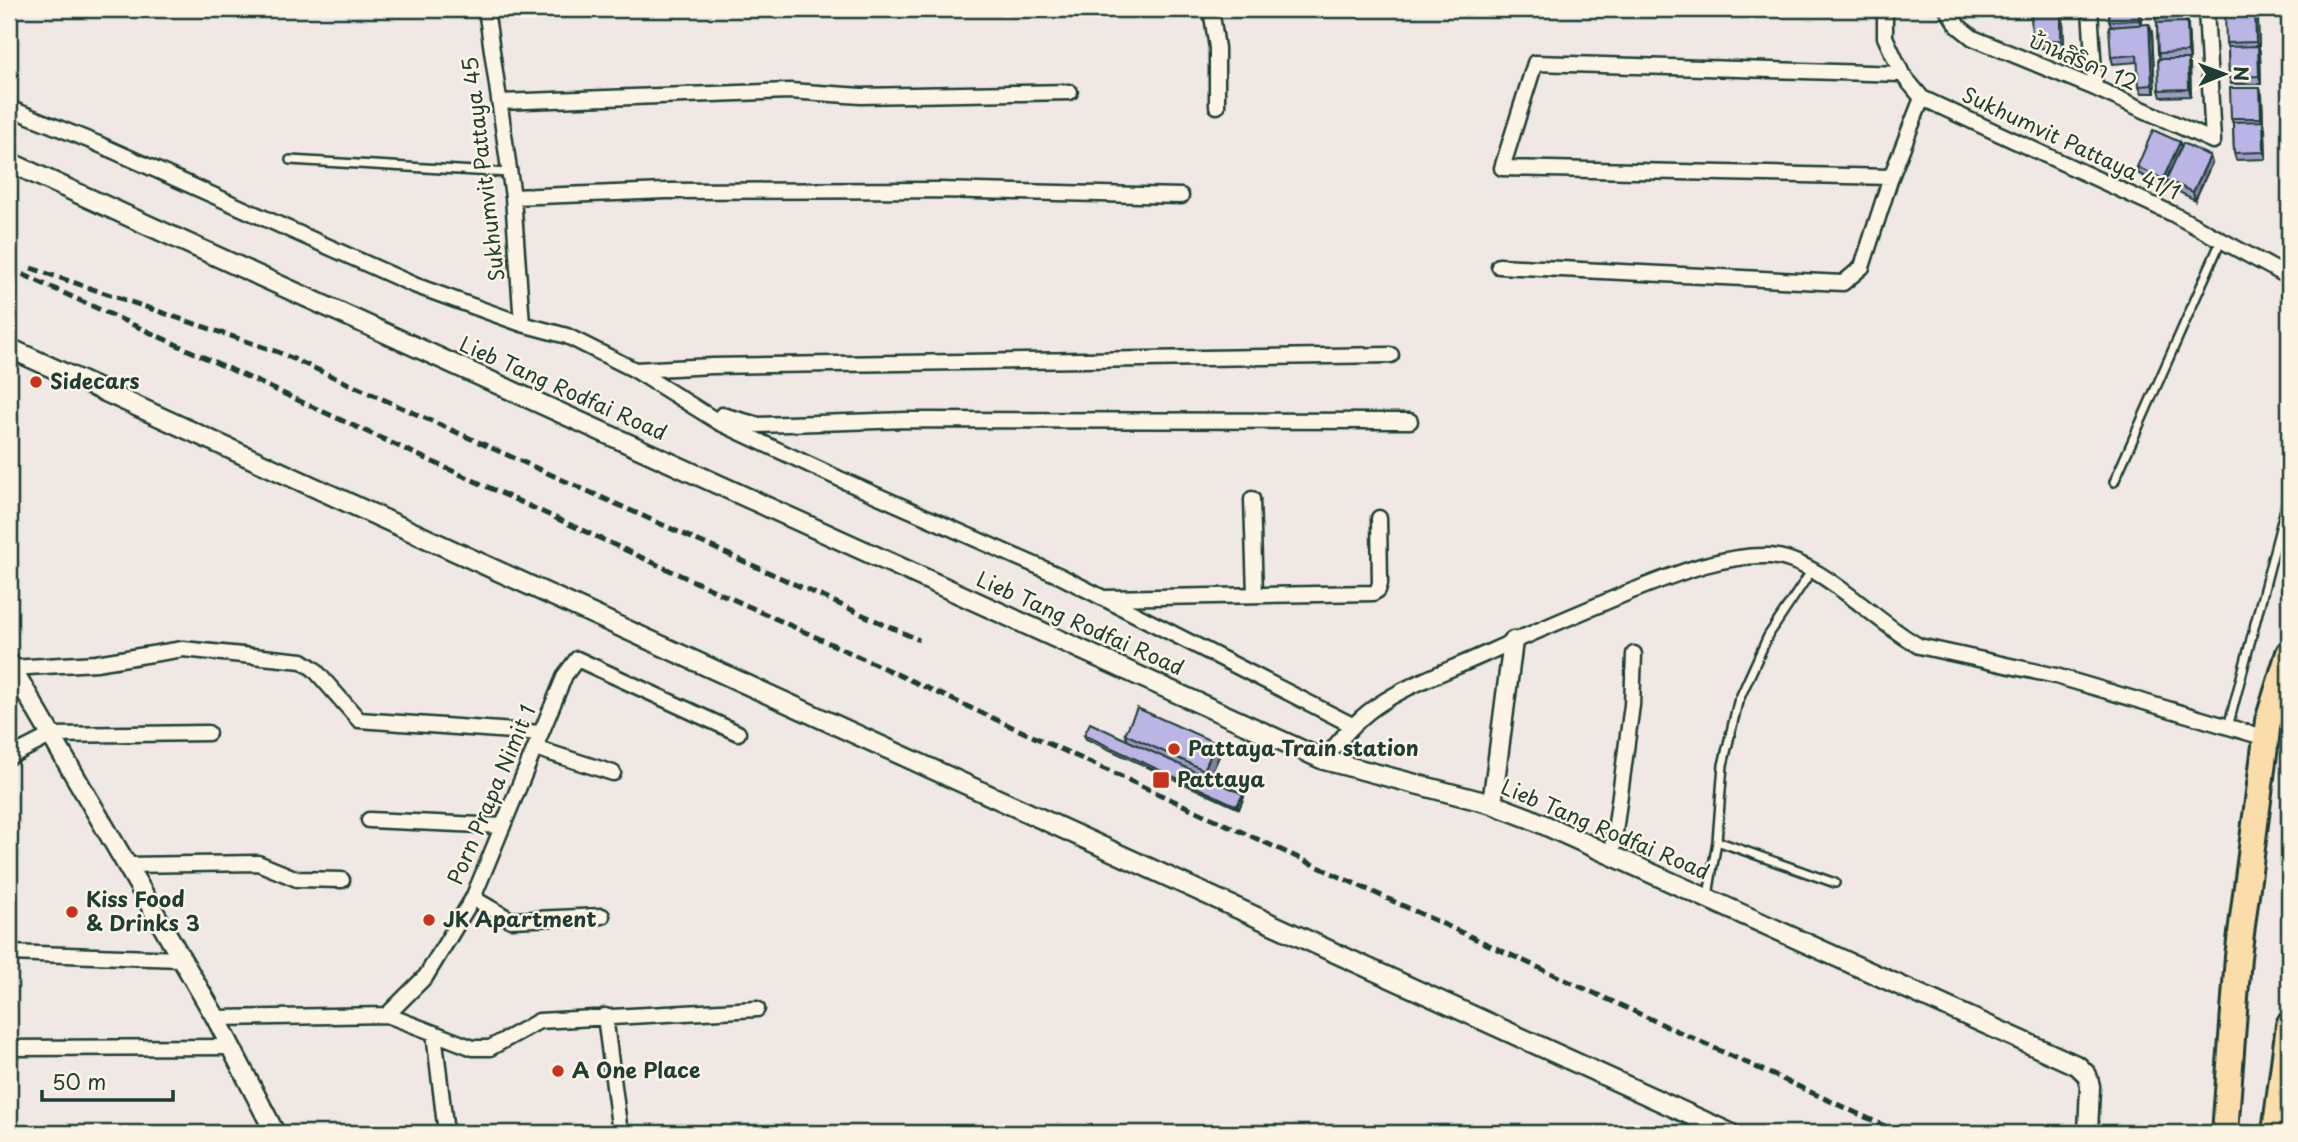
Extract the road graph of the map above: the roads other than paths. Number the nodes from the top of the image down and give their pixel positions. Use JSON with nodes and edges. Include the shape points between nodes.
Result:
{"nodes":[{"id":1,"x":486,"y":9,"type":"edge"},
{"id":2,"x":1211,"y":9,"type":"edge"},
{"id":3,"x":1885,"y":9,"type":"edge"},
{"id":4,"x":1947,"y":9,"type":"edge"},
{"id":5,"x":2090,"y":9,"type":"edge"},
{"id":6,"x":2206,"y":9,"type":"edge"},
{"id":7,"x":1902,"y":74,"type":"junction"},
{"id":8,"x":2095,"y":88,"type":"junction"},
{"id":9,"x":1070,"y":92,"type":"dead end"},
{"id":10,"x":1922,"y":97,"type":"junction"},
{"id":11,"x":499,"y":102,"type":"junction"},
{"id":12,"x":1217,"y":106,"type":"dead end"},
{"id":13,"x":9,"y":108,"type":"edge"},
{"id":14,"x":290,"y":160,"type":"dead end"},
{"id":15,"x":9,"y":162,"type":"edge"},
{"id":16,"x":509,"y":173,"type":"junction"},
{"id":17,"x":1891,"y":177,"type":"junction"},
{"id":18,"x":1181,"y":196,"type":"dead end"},
{"id":19,"x":513,"y":197,"type":"junction"},
{"id":20,"x":2222,"y":240,"type":"junction"},
{"id":21,"x":1499,"y":266,"type":"dead end"},
{"id":22,"x":2289,"y":277,"type":"edge"},
{"id":23,"x":522,"y":324,"type":"junction"},
{"id":24,"x":9,"y":348,"type":"edge"},
{"id":25,"x":1391,"y":355,"type":"dead end"},
{"id":26,"x":635,"y":370,"type":"junction"},
{"id":27,"x":652,"y":381,"type":"junction"},
{"id":28,"x":1410,"y":421,"type":"dead end"},
{"id":29,"x":2289,"y":480,"type":"edge"},
{"id":30,"x":2114,"y":482,"type":"dead end"},
{"id":31,"x":1252,"y":499,"type":"dead end"},
{"id":32,"x":1379,"y":518,"type":"dead end"},
{"id":33,"x":1812,"y":569,"type":"junction"},
{"id":34,"x":1255,"y":594,"type":"junction"},
{"id":35,"x":1103,"y":598,"type":"junction"},
{"id":36,"x":1513,"y":642,"type":"junction"},
{"id":37,"x":2289,"y":653,"type":"edge"},
{"id":38,"x":1634,"y":654,"type":"dead end"},
{"id":39,"x":10,"y":665,"type":"edge"},
{"id":40,"x":1352,"y":725,"type":"junction"},
{"id":41,"x":2228,"y":727,"type":"junction"},
{"id":42,"x":208,"y":733,"type":"dead end"},
{"id":43,"x":541,"y":733,"type":"junction"},
{"id":44,"x":738,"y":733,"type":"dead end"},
{"id":45,"x":52,"y":735,"type":"junction"},
{"id":46,"x":2266,"y":738,"type":"junction"},
{"id":47,"x":535,"y":748,"type":"junction"},
{"id":48,"x":9,"y":757,"type":"edge"},
{"id":49,"x":1324,"y":760,"type":"junction"},
{"id":50,"x":614,"y":773,"type":"dead end"},
{"id":51,"x":1493,"y":804,"type":"junction"},
{"id":52,"x":369,"y":820,"type":"dead end"},
{"id":53,"x":503,"y":826,"type":"junction"},
{"id":54,"x":1717,"y":841,"type":"junction"},
{"id":55,"x":1612,"y":854,"type":"junction"},
{"id":56,"x":127,"y":865,"type":"junction"},
{"id":57,"x":342,"y":880,"type":"dead end"},
{"id":58,"x":1835,"y":883,"type":"dead end"},
{"id":59,"x":473,"y":898,"type":"junction"},
{"id":60,"x":1708,"y":898,"type":"junction"},
{"id":61,"x":602,"y":916,"type":"dead end"},
{"id":62,"x":9,"y":953,"type":"edge"},
{"id":63,"x":2238,"y":957,"type":"junction"},
{"id":64,"x":180,"y":959,"type":"junction"},
{"id":65,"x":757,"y":1009,"type":"dead end"},
{"id":66,"x":387,"y":1015,"type":"junction"},
{"id":67,"x":605,"y":1016,"type":"junction"},
{"id":68,"x":216,"y":1018,"type":"junction"},
{"id":69,"x":2289,"y":1025,"type":"edge"},
{"id":70,"x":434,"y":1033,"type":"junction"},
{"id":71,"x":231,"y":1047,"type":"junction"},
{"id":72,"x":9,"y":1048,"type":"edge"},
{"id":73,"x":275,"y":1133,"type":"edge"},
{"id":74,"x":446,"y":1133,"type":"edge"},
{"id":75,"x":620,"y":1133,"type":"edge"},
{"id":76,"x":1730,"y":1133,"type":"edge"},
{"id":77,"x":2088,"y":1133,"type":"edge"},
{"id":78,"x":2216,"y":1133,"type":"edge"},
{"id":79,"x":2225,"y":1133,"type":"edge"},
{"id":80,"x":2275,"y":1133,"type":"edge"}],
"edges":[{"from":1,"to":11,"type":"street","name":"Sukhumvit Pattaya 45"},
{"from":2,"to":12,"type":"street","via":[[1217,48]]},
{"from":3,"to":7,"type":"street","name":"Sukhumvit Pattaya 41/1","via":[[1885,37]]},
{"from":4,"to":8,"type":"street","name":"บ้านสิริคา 12","via":[[1973,38]]},
{"from":5,"to":8,"type":"street"},
{"from":6,"to":8,"type":"street","name":"บ้านสิริคา 12","via":[[2213,141]]},
{"from":7,"to":10,"type":"street","name":"Sukhumvit Pattaya 41/1"},
{"from":7,"to":17,"type":"street","via":[[1535,63],[1502,168]]},
{"from":9,"to":11,"type":"street","via":[[861,96],[790,92]]},
{"from":10,"to":17,"type":"street"},
{"from":10,"to":20,"type":"street","name":"Sukhumvit Pattaya 41/1"},
{"from":11,"to":16,"type":"street","name":"Sukhumvit Pattaya 45"},
{"from":13,"to":23,"type":"street","via":[[414,285]]},
{"from":14,"to":16,"type":"lane"},
{"from":15,"to":49,"type":"street","name":"Lieb Tang Rodfai Road"},
{"from":16,"to":19,"type":"street","name":"Sukhumvit Pattaya 45"},
{"from":17,"to":21,"type":"street","via":[[1862,267],[1843,283]]},
{"from":18,"to":19,"type":"street","via":[[898,190]]},
{"from":19,"to":23,"type":"street","name":"Sukhumvit Pattaya 45"},
{"from":20,"to":22,"type":"street","name":"Sukhumvit Pattaya 41/1"},
{"from":20,"to":30,"type":"lane"},
{"from":23,"to":26,"type":"street","via":[[567,336]]},
{"from":24,"to":76,"type":"street"},
{"from":25,"to":26,"type":"street"},
{"from":26,"to":27,"type":"street"},
{"from":27,"to":28,"type":"street","via":[[732,419],[758,425],[907,420]]},
{"from":27,"to":35,"type":"street","via":[[719,423]]},
{"from":29,"to":41,"type":"lane"},
{"from":31,"to":34,"type":"street"},
{"from":32,"to":34,"type":"street","via":[[1378,590]]},
{"from":33,"to":36,"type":"street","via":[[1770,556],[1681,572]]},
{"from":33,"to":41,"type":"street","via":[[1919,646],[2056,676]]},
{"from":33,"to":54,"type":"lane","via":[[1768,636],[1738,702],[1723,765]]},
{"from":34,"to":35,"type":"street"},
{"from":35,"to":40,"type":"street"},
{"from":36,"to":40,"type":"street","via":[[1414,683]]},
{"from":36,"to":51,"type":"street"},
{"from":37,"to":46,"type":"highway"},
{"from":38,"to":55,"type":"street","via":[[1631,716]]},
{"from":39,"to":43,"type":"street","via":[[96,663],[183,649],[302,661],[359,720]]},
{"from":39,"to":45,"type":"street"},
{"from":40,"to":49,"type":"street"},
{"from":41,"to":46,"type":"street"},
{"from":42,"to":45,"type":"street"},
{"from":43,"to":44,"type":"street","name":"Porn Prapa Nimit 1","via":[[565,675],[577,659]]},
{"from":43,"to":47,"type":"street","name":"Porn Prapa Nimit 1"},
{"from":45,"to":48,"type":"street"},
{"from":45,"to":56,"type":"street"},
{"from":46,"to":63,"type":"highway"},
{"from":47,"to":50,"type":"street"},
{"from":47,"to":53,"type":"street","name":"Porn Prapa Nimit 1"},
{"from":49,"to":51,"type":"street","name":"Lieb Tang Rodfai Road"},
{"from":51,"to":55,"type":"street","name":"Lieb Tang Rodfai Road"},
{"from":52,"to":53,"type":"street"},
{"from":53,"to":59,"type":"street","name":"Porn Prapa Nimit 1"},
{"from":54,"to":58,"type":"lane"},
{"from":54,"to":60,"type":"lane"},
{"from":55,"to":60,"type":"street","name":"Lieb Tang Rodfai Road"},
{"from":56,"to":57,"type":"street","via":[[258,863],[297,879]]},
{"from":56,"to":64,"type":"street"},
{"from":59,"to":61,"type":"street","via":[[512,920]]},
{"from":59,"to":66,"type":"street","name":"Porn Prapa Nimit 1","via":[[426,976]]},
{"from":60,"to":77,"type":"street","name":"Lieb Tang Rodfai Road","via":[[2078,1066],[2090,1086]]},
{"from":62,"to":64,"type":"street"},
{"from":63,"to":78,"type":"highway"},
{"from":63,"to":79,"type":"highway"},
{"from":64,"to":68,"type":"street"},
{"from":65,"to":67,"type":"street"},
{"from":66,"to":68,"type":"street"},
{"from":66,"to":70,"type":"street"},
{"from":67,"to":70,"type":"street","via":[[539,1021],[490,1048],[473,1048]]},
{"from":67,"to":75,"type":"street"},
{"from":68,"to":71,"type":"street"},
{"from":69,"to":80,"type":"highway"},
{"from":70,"to":74,"type":"street"},
{"from":71,"to":72,"type":"street"},
{"from":71,"to":73,"type":"street"}]}
